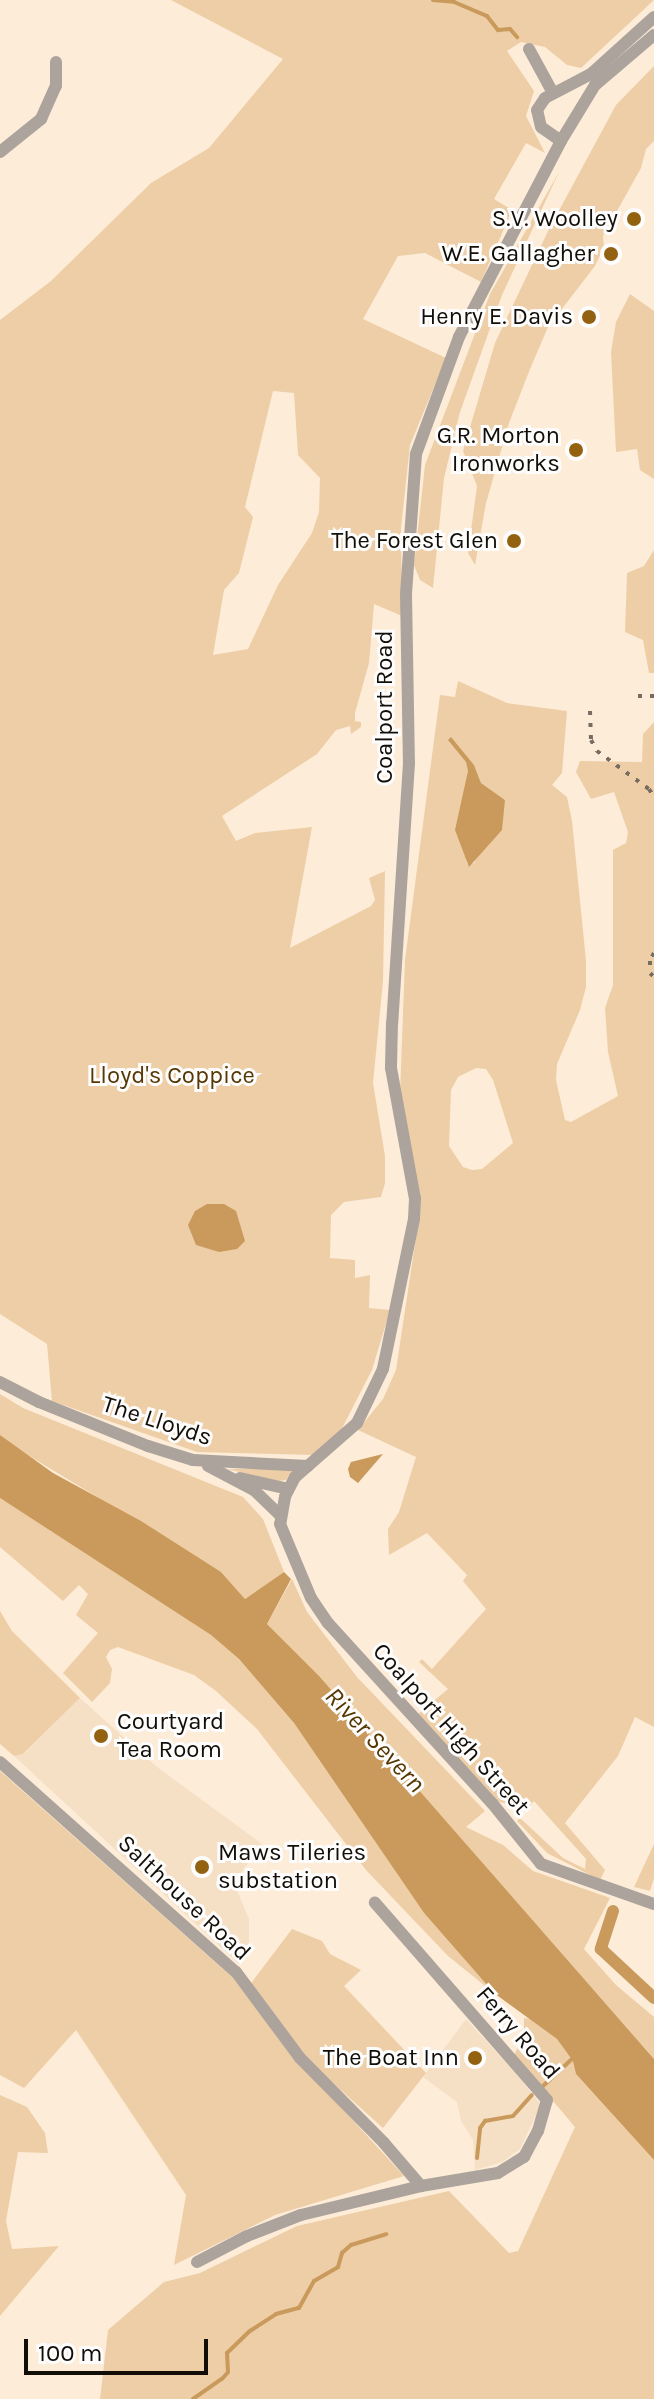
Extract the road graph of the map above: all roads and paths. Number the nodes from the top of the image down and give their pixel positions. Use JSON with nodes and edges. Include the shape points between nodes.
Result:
{"nodes":[{"id":1,"x":654,"y":17,"type":"edge"},
{"id":2,"x":654,"y":35,"type":"edge"},
{"id":3,"x":529,"y":49,"type":"dead end"},
{"id":4,"x":56,"y":62,"type":"dead end"},
{"id":5,"x":553,"y":93,"type":"junction"},
{"id":6,"x":561,"y":141,"type":"junction"},
{"id":7,"x":0,"y":152,"type":"edge"},
{"id":8,"x":0,"y":1382,"type":"edge"},
{"id":9,"x":193,"y":1460,"type":"junction"},
{"id":10,"x":308,"y":1466,"type":"junction"},
{"id":11,"x":229,"y":1475,"type":"junction"},
{"id":12,"x":288,"y":1489,"type":"junction"},
{"id":13,"x":281,"y":1516,"type":"junction"},
{"id":14,"x":0,"y":1762,"type":"edge"},
{"id":15,"x":375,"y":1903,"type":"dead end"},
{"id":16,"x":654,"y":1904,"type":"edge"},
{"id":17,"x":421,"y":2186,"type":"junction"},
{"id":18,"x":197,"y":2262,"type":"dead end"}],
"edges":[{"from":1,"to":5,"type":"street","via":[[591,74]]},
{"from":2,"to":6,"type":"street","name":"Coalport Road","via":[[595,85]]},
{"from":3,"to":5,"type":"street"},
{"from":4,"to":7,"type":"street","via":[[56,86],[41,119]]},
{"from":5,"to":6,"type":"street","via":[[537,110],[541,127]]},
{"from":6,"to":10,"type":"street","name":"Coalport Road","via":[[522,203],[459,337],[416,454],[406,594],[409,763],[391,1053],[414,1219],[383,1369],[357,1423]]},
{"from":8,"to":9,"type":"street","name":"The Lloyds"},
{"from":9,"to":10,"type":"street","name":"The Lloyds"},
{"from":9,"to":11,"type":"street"},
{"from":10,"to":12,"type":"street","name":"Coalport High Street"},
{"from":11,"to":12,"type":"street"},
{"from":11,"to":13,"type":"street","via":[[265,1498]]},
{"from":12,"to":13,"type":"street","name":"Coalport High Street"},
{"from":13,"to":16,"type":"street","name":"Coalport High Street","via":[[284,1538],[311,1598],[353,1654],[492,1803],[541,1864]]},
{"from":14,"to":17,"type":"street","name":"Salthouse Road","via":[[236,1972],[300,2058]]},
{"from":15,"to":17,"type":"street","name":"Ferry Road","via":[[547,2100],[524,2157],[498,2173]]},
{"from":17,"to":18,"type":"street","via":[[301,2215]]}]}
